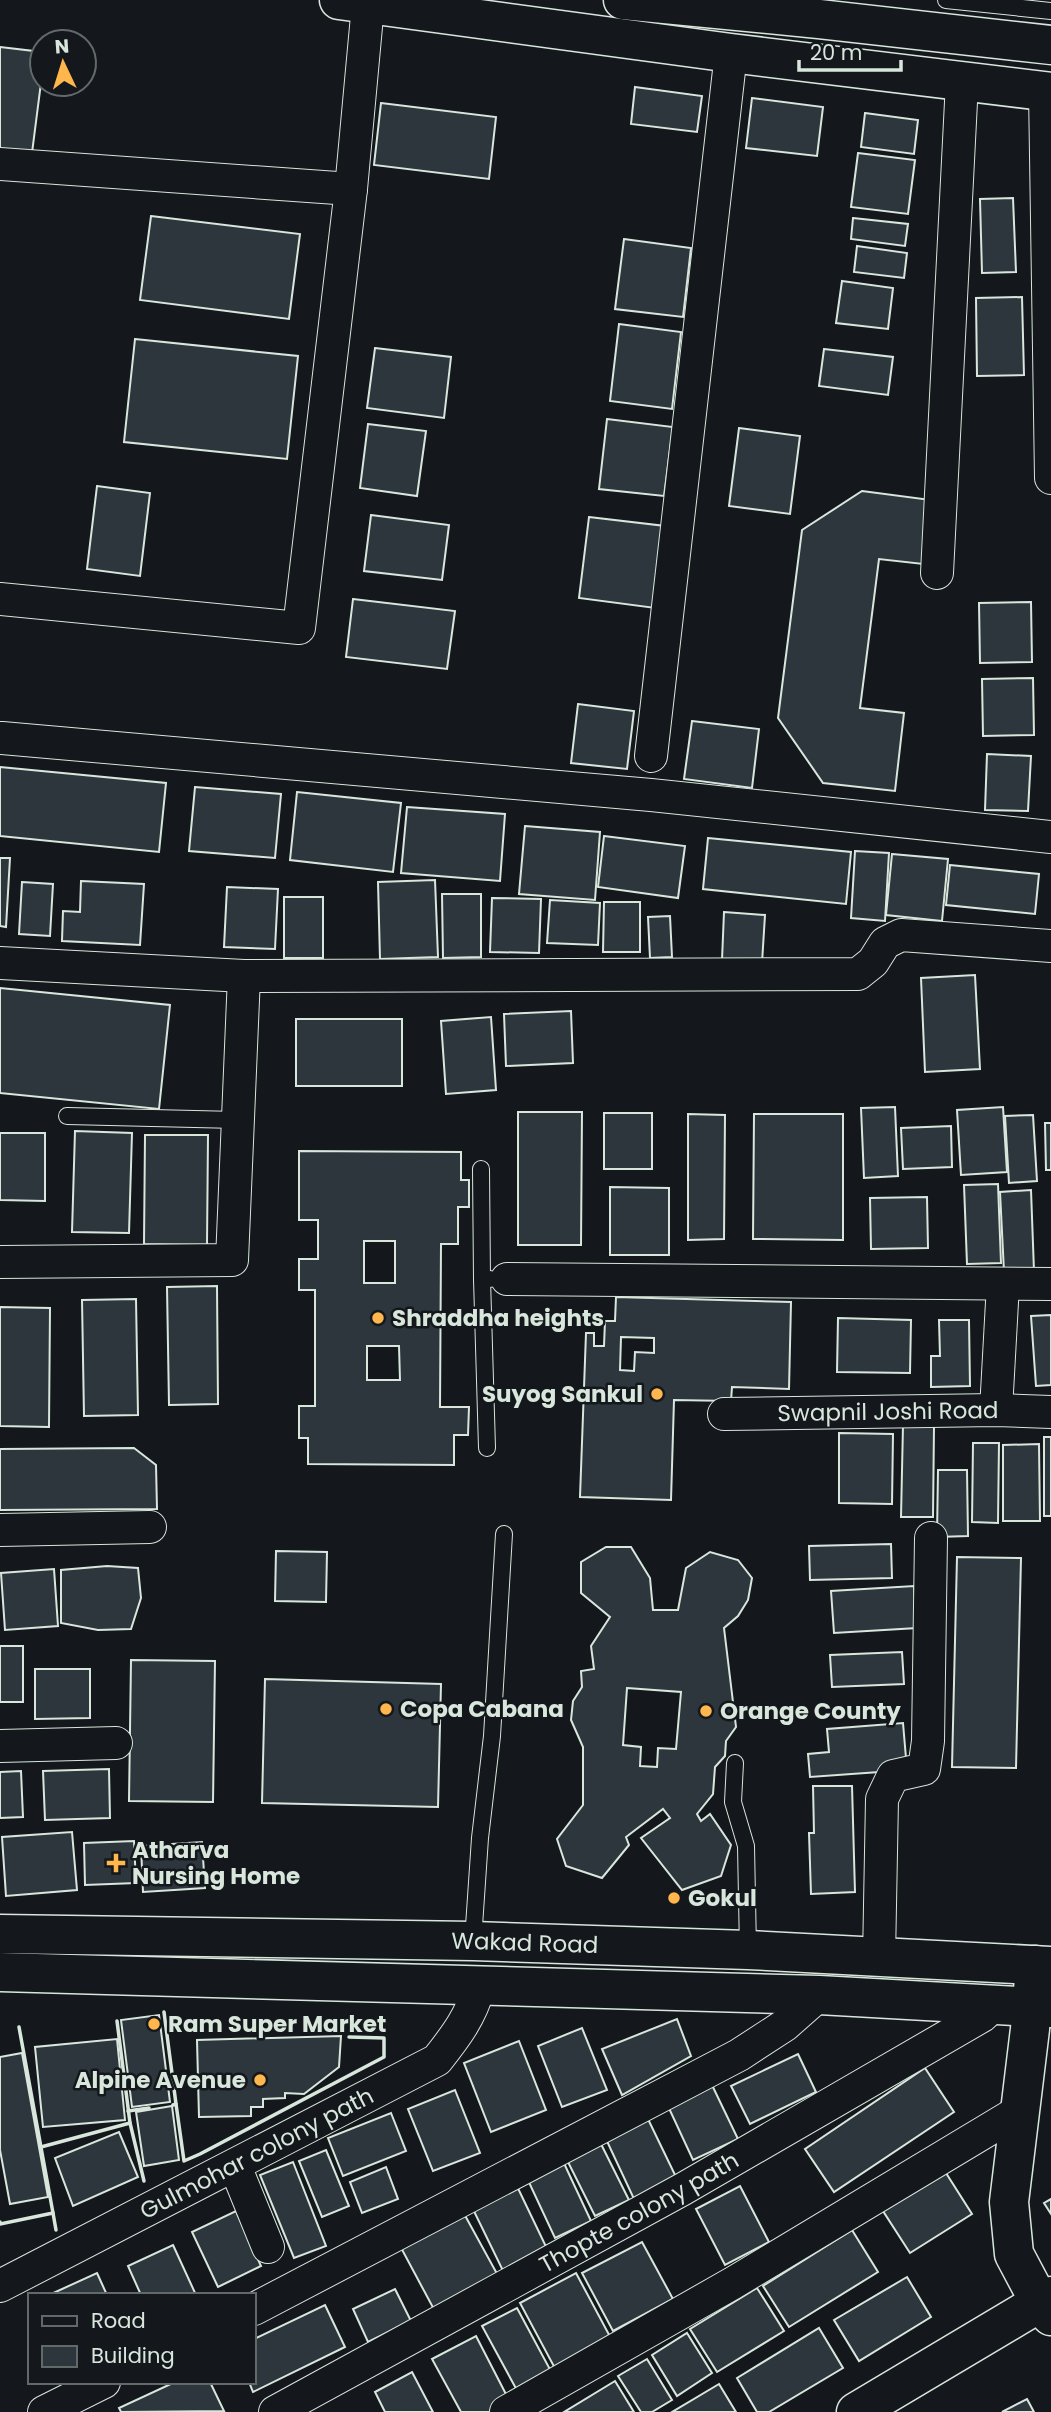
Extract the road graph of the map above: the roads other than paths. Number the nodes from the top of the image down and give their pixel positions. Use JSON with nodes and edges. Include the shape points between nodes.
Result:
{"nodes":[{"id":1,"x":623,"y":0,"type":"edge"},
{"id":2,"x":946,"y":0,"type":"edge"},
{"id":3,"x":354,"y":2,"type":"edge"},
{"id":4,"x":1051,"y":11,"type":"edge"},
{"id":5,"x":1051,"y":45,"type":"edge"},
{"id":6,"x":731,"y":53,"type":"junction"},
{"id":7,"x":962,"y":82,"type":"junction"},
{"id":8,"x":1048,"y":92,"type":"edge"},
{"id":9,"x":0,"y":164,"type":"edge"},
{"id":10,"x":351,"y":189,"type":"junction"},
{"id":11,"x":1051,"y":478,"type":"edge"},
{"id":12,"x":937,"y":573,"type":"dead end"},
{"id":13,"x":0,"y":599,"type":"edge"},
{"id":14,"x":2,"y":738,"type":"dead end"},
{"id":15,"x":651,"y":756,"type":"dead end"},
{"id":16,"x":1051,"y":837,"type":"edge"},
{"id":17,"x":1051,"y":946,"type":"edge"},
{"id":18,"x":0,"y":963,"type":"edge"},
{"id":19,"x":244,"y":976,"type":"junction"},
{"id":20,"x":67,"y":1116,"type":"dead end"},
{"id":21,"x":237,"y":1120,"type":"junction"},
{"id":22,"x":481,"y":1169,"type":"dead end"},
{"id":23,"x":0,"y":1262,"type":"edge"},
{"id":24,"x":494,"y":1279,"type":"junction"},
{"id":25,"x":1003,"y":1284,"type":"junction"},
{"id":26,"x":1051,"y":1284,"type":"edge"},
{"id":27,"x":996,"y":1410,"type":"junction"},
{"id":28,"x":1051,"y":1412,"type":"edge"},
{"id":29,"x":724,"y":1414,"type":"dead end"},
{"id":30,"x":487,"y":1448,"type":"dead end"},
{"id":31,"x":150,"y":1527,"type":"dead end"},
{"id":32,"x":0,"y":1530,"type":"edge"},
{"id":33,"x":504,"y":1534,"type":"dead end"},
{"id":34,"x":931,"y":1538,"type":"dead end"},
{"id":35,"x":116,"y":1743,"type":"dead end"},
{"id":36,"x":0,"y":1746,"type":"edge"},
{"id":37,"x":735,"y":1763,"type":"dead end"},
{"id":38,"x":0,"y":1934,"type":"edge"},
{"id":39,"x":473,"y":1941,"type":"junction"},
{"id":40,"x":748,"y":1950,"type":"junction"},
{"id":41,"x":879,"y":1958,"type":"junction"},
{"id":42,"x":1043,"y":1966,"type":"edge"},
{"id":43,"x":0,"y":1972,"type":"edge"},
{"id":44,"x":479,"y":1987,"type":"junction"},
{"id":45,"x":818,"y":1995,"type":"junction"},
{"id":46,"x":1026,"y":2006,"type":"edge"},
{"id":47,"x":1021,"y":2110,"type":"junction"},
{"id":48,"x":235,"y":2166,"type":"junction"},
{"id":49,"x":268,"y":2247,"type":"dead end"},
{"id":50,"x":0,"y":2286,"type":"edge"},
{"id":51,"x":1047,"y":2305,"type":"edge"},
{"id":52,"x":256,"y":2308,"type":"edge"},
{"id":53,"x":100,"y":2384,"type":"edge"},
{"id":54,"x":44,"y":2412,"type":"edge"},
{"id":55,"x":275,"y":2412,"type":"edge"},
{"id":56,"x":506,"y":2412,"type":"edge"},
{"id":57,"x":856,"y":2412,"type":"edge"}],
"edges":[{"from":1,"to":5,"type":"main road"},
{"from":2,"to":4,"type":"lane"},
{"from":3,"to":6,"type":"main road"},
{"from":3,"to":10,"type":"street"},
{"from":6,"to":7,"type":"main road"},
{"from":6,"to":15,"type":"street"},
{"from":7,"to":8,"type":"main road"},
{"from":7,"to":12,"type":"street"},
{"from":8,"to":11,"type":"street"},
{"from":9,"to":10,"type":"street"},
{"from":10,"to":13,"type":"street","via":[[299,628]]},
{"from":14,"to":16,"type":"street","via":[[651,795]]},
{"from":17,"to":19,"type":"street","via":[[901,935],[885,943],[858,974]]},
{"from":18,"to":19,"type":"street"},
{"from":19,"to":21,"type":"street"},
{"from":20,"to":21,"type":"lane"},
{"from":21,"to":23,"type":"street","via":[[232,1260]]},
{"from":22,"to":24,"type":"lane"},
{"from":24,"to":25,"type":"street"},
{"from":24,"to":30,"type":"lane"},
{"from":25,"to":26,"type":"street"},
{"from":25,"to":27,"type":"street"},
{"from":27,"to":28,"type":"street","name":"Swapnil Joshi Road"},
{"from":27,"to":29,"type":"street","name":"Swapnil Joshi Road"},
{"from":31,"to":32,"type":"street"},
{"from":33,"to":39,"type":"lane"},
{"from":34,"to":41,"type":"street","via":[[929,1741],[924,1769],[893,1776],[882,1799]]},
{"from":35,"to":36,"type":"street"},
{"from":37,"to":40,"type":"lane","via":[[733,1802],[746,1846]]},
{"from":38,"to":39,"type":"main road","name":"Wakad Road"},
{"from":39,"to":40,"type":"main road","name":"Wakad Road"},
{"from":40,"to":41,"type":"main road","name":"Wakad Road"},
{"from":41,"to":42,"type":"main road","name":"Wakad Road"},
{"from":42,"to":46,"type":"main road"},
{"from":43,"to":44,"type":"main road","name":"Wakad Road"},
{"from":44,"to":45,"type":"main road","name":"Wakad Road"},
{"from":44,"to":48,"type":"street","name":"Gulmohar colony path","via":[[472,2010],[437,2060]]},
{"from":45,"to":46,"type":"main road","name":"Wakad Road"},
{"from":45,"to":52,"type":"street","via":[[785,2025],[739,2055]]},
{"from":46,"to":47,"type":"main road"},
{"from":46,"to":55,"type":"street","name":"Thopte colony path","via":[[982,2016],[683,2189]]},
{"from":47,"to":51,"type":"main road","via":[[1009,2202],[1014,2254]]},
{"from":47,"to":56,"type":"street","via":[[733,2283]]},
{"from":48,"to":49,"type":"street"},
{"from":48,"to":50,"type":"street","name":"Gulmohar colony path"},
{"from":51,"to":57,"type":"main road"},
{"from":53,"to":54,"type":"street"}]}
